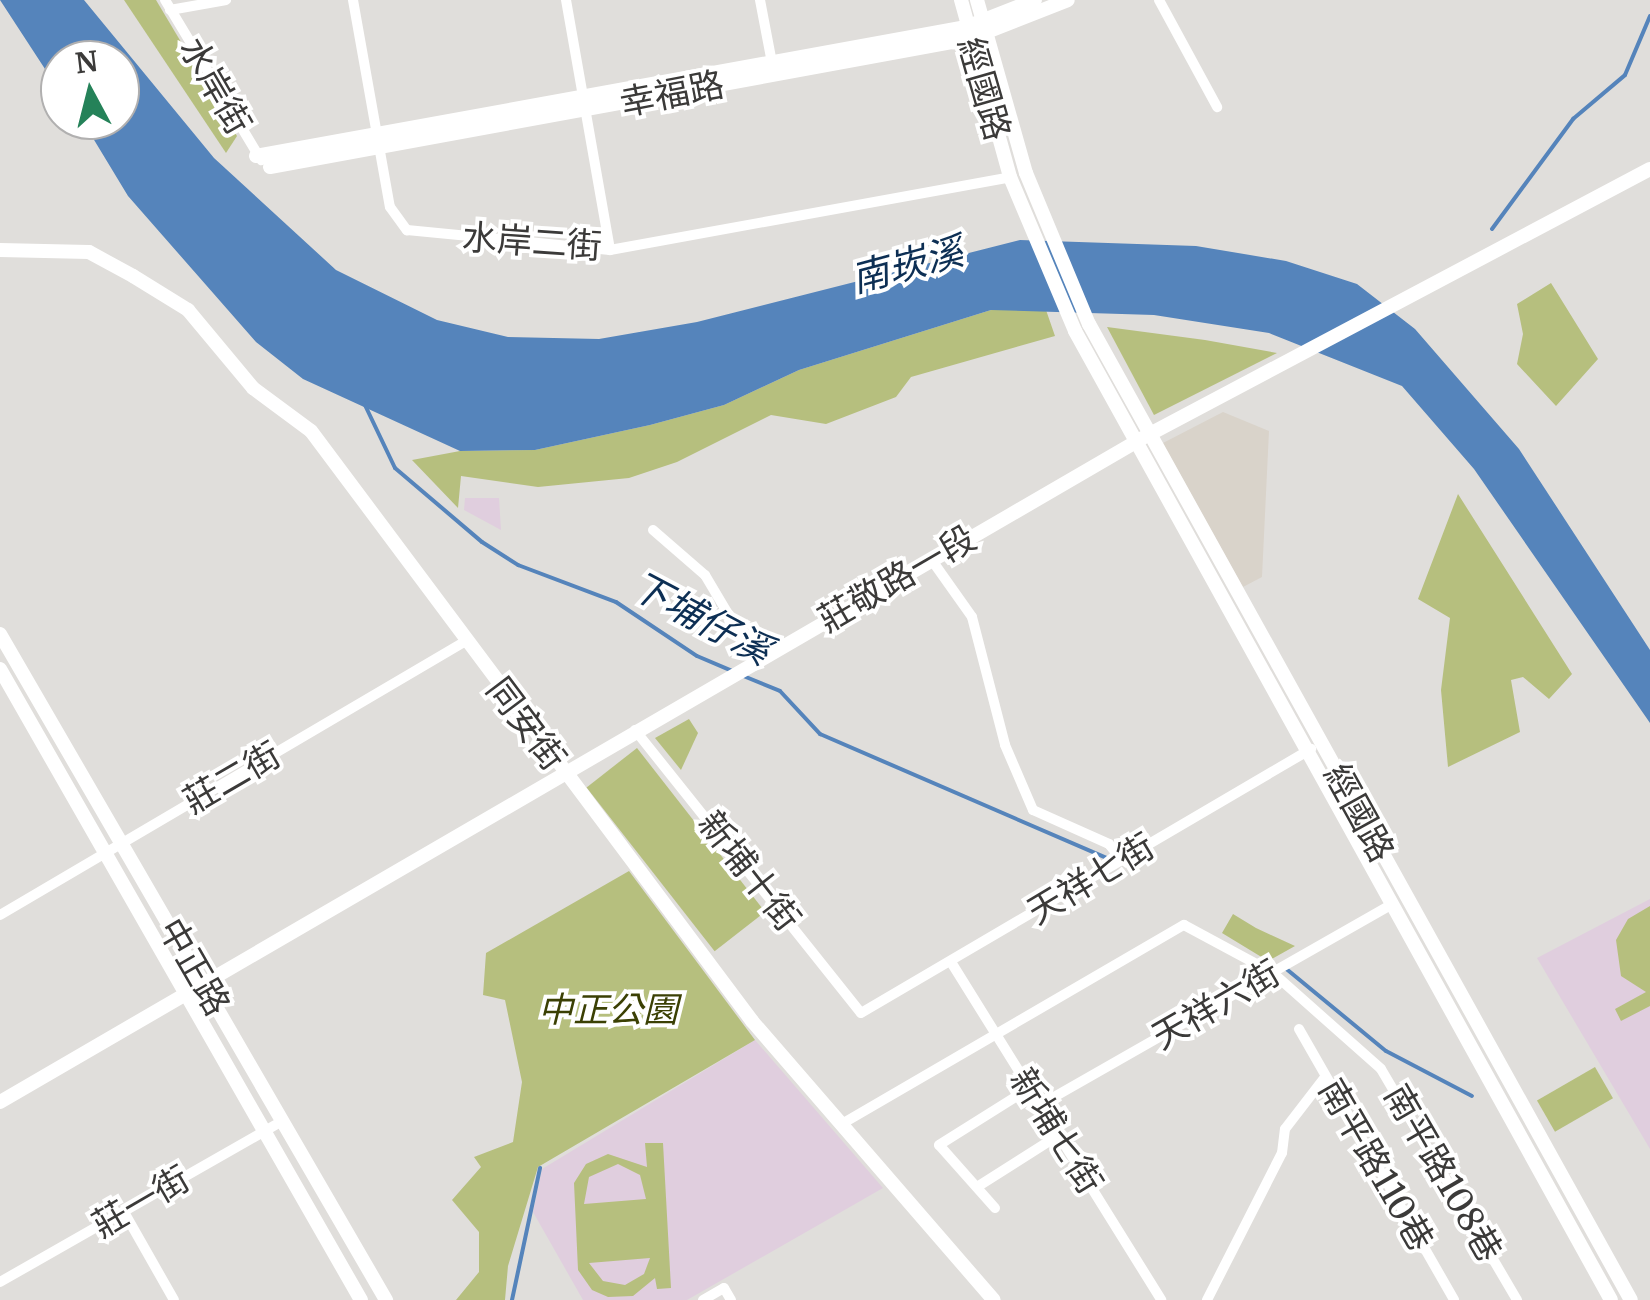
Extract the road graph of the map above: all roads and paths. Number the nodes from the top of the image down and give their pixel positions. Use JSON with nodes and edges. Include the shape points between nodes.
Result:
{"nodes":[{"id":1,"x":226,"y":0,"type":"edge"},
{"id":2,"x":353,"y":0,"type":"edge"},
{"id":3,"x":566,"y":0,"type":"edge"},
{"id":4,"x":760,"y":0,"type":"edge"},
{"id":5,"x":961,"y":0,"type":"edge"},
{"id":6,"x":978,"y":0,"type":"edge"},
{"id":7,"x":1036,"y":0,"type":"edge"},
{"id":8,"x":1068,"y":0,"type":"edge"},
{"id":9,"x":1158,"y":0,"type":"edge"},
{"id":10,"x":167,"y":5,"type":"edge"},
{"id":11,"x":983,"y":28,"type":"junction"},
{"id":12,"x":968,"y":33,"type":"junction"},
{"id":13,"x":773,"y":68,"type":"junction"},
{"id":14,"x":584,"y":104,"type":"junction"},
{"id":15,"x":1217,"y":106,"type":"dead end"},
{"id":16,"x":379,"y":142,"type":"junction"},
{"id":17,"x":256,"y":156,"type":"junction"},
{"id":18,"x":270,"y":167,"type":"joint"},
{"id":19,"x":1650,"y":169,"type":"edge"},
{"id":20,"x":1010,"y":177,"type":"junction"},
{"id":21,"x":0,"y":250,"type":"edge"},
{"id":22,"x":610,"y":250,"type":"junction"},
{"id":23,"x":1082,"y":328,"type":"junction"},
{"id":24,"x":1148,"y":435,"type":"junction"},
{"id":25,"x":1133,"y":444,"type":"junction"},
{"id":26,"x":653,"y":530,"type":"dead end"},
{"id":27,"x":931,"y":558,"type":"junction"},
{"id":28,"x":0,"y":634,"type":"edge"},
{"id":29,"x":464,"y":642,"type":"junction"},
{"id":30,"x":752,"y":664,"type":"junction"},
{"id":31,"x":0,"y":669,"type":"edge"},
{"id":32,"x":635,"y":730,"type":"junction"},
{"id":33,"x":1320,"y":744,"type":"junction"},
{"id":34,"x":1305,"y":752,"type":"junction"},
{"id":35,"x":562,"y":772,"type":"junction"},
{"id":36,"x":122,"y":843,"type":"junction"},
{"id":37,"x":107,"y":852,"type":"junction"},
{"id":38,"x":1117,"y":863,"type":"junction"},
{"id":39,"x":1391,"y":905,"type":"junction"},
{"id":40,"x":0,"y":915,"type":"edge"},
{"id":41,"x":952,"y":962,"type":"junction"},
{"id":42,"x":1275,"y":971,"type":"junction"},
{"id":43,"x":204,"y":983,"type":"junction"},
{"id":44,"x":187,"y":993,"type":"junction"},
{"id":45,"x":861,"y":1013,"type":"joint"},
{"id":46,"x":1298,"y":1029,"type":"dead end"},
{"id":47,"x":996,"y":1034,"type":"junction"},
{"id":48,"x":1326,"y":1077,"type":"junction"},
{"id":49,"x":1030,"y":1088,"type":"junction"},
{"id":50,"x":0,"y":1102,"type":"edge"},
{"id":51,"x":1040,"y":1105,"type":"junction"},
{"id":52,"x":282,"y":1121,"type":"junction"},
{"id":53,"x":839,"y":1126,"type":"junction"},
{"id":54,"x":263,"y":1133,"type":"junction"},
{"id":55,"x":1059,"y":1135,"type":"junction"},
{"id":56,"x":977,"y":1187,"type":"junction"},
{"id":57,"x":995,"y":1208,"type":"dead end"},
{"id":58,"x":124,"y":1212,"type":"junction"},
{"id":59,"x":0,"y":1282,"type":"edge"},
{"id":60,"x":174,"y":1300,"type":"edge"},
{"id":61,"x":361,"y":1300,"type":"edge"},
{"id":62,"x":386,"y":1300,"type":"edge"},
{"id":63,"x":703,"y":1300,"type":"edge"},
{"id":64,"x":731,"y":1300,"type":"edge"},
{"id":65,"x":994,"y":1300,"type":"edge"},
{"id":66,"x":1162,"y":1300,"type":"edge"},
{"id":67,"x":1207,"y":1300,"type":"edge"},
{"id":68,"x":1454,"y":1300,"type":"edge"},
{"id":69,"x":1518,"y":1300,"type":"edge"},
{"id":70,"x":1611,"y":1300,"type":"edge"},
{"id":71,"x":1631,"y":1300,"type":"edge"}],
"edges":[{"from":1,"to":10,"type":"street"},
{"from":2,"to":16,"type":"street","name":"水岸二街"},
{"from":3,"to":14,"type":"street"},
{"from":4,"to":13,"type":"street"},
{"from":5,"to":12,"type":"street","name":"經國路"},
{"from":6,"to":11,"type":"street","name":"經國路"},
{"from":7,"to":11,"type":"street","name":"幸福路"},
{"from":8,"to":11,"type":"street","name":"幸福路"},
{"from":9,"to":15,"type":"street"},
{"from":10,"to":17,"type":"street","name":"水岸街"},
{"from":11,"to":12,"type":"street","name":"幸福路"},
{"from":11,"to":23,"type":"street","name":"經國路"},
{"from":12,"to":13,"type":"street","name":"幸福路"},
{"from":12,"to":20,"type":"street","name":"經國路"},
{"from":13,"to":14,"type":"street","name":"幸福路"},
{"from":14,"to":16,"type":"street","name":"幸福路"},
{"from":14,"to":22,"type":"street"},
{"from":16,"to":17,"type":"street","name":"幸福路"},
{"from":16,"to":18,"type":"street","name":"幸福路"},
{"from":16,"to":22,"type":"street","name":"水岸二街","via":[[390,207],[407,230]]},
{"from":17,"to":18,"type":"street","name":"水岸街"},
{"from":19,"to":24,"type":"street","name":"莊敬路一段"},
{"from":20,"to":22,"type":"street","name":"水岸二街"},
{"from":20,"to":23,"type":"street","name":"經國路"},
{"from":21,"to":29,"type":"street","name":"同安街","via":[[89,252],[188,310],[254,388],[311,431]]},
{"from":23,"to":24,"type":"street","name":"經國路"},
{"from":23,"to":25,"type":"street","name":"經國路"},
{"from":24,"to":25,"type":"street","name":"莊敬路一段"},
{"from":24,"to":33,"type":"street","name":"經國路"},
{"from":25,"to":27,"type":"street","name":"莊敬路一段"},
{"from":25,"to":34,"type":"street","name":"經國路"},
{"from":26,"to":30,"type":"street","via":[[704,574]]},
{"from":27,"to":30,"type":"street","name":"莊敬路一段"},
{"from":27,"to":38,"type":"street","via":[[972,617],[1005,745],[1033,810],[1109,844]]},
{"from":28,"to":36,"type":"street","name":"中正路"},
{"from":29,"to":35,"type":"street","name":"同安街"},
{"from":29,"to":36,"type":"street","name":"莊二街"},
{"from":30,"to":32,"type":"street","name":"莊敬路一段"},
{"from":31,"to":37,"type":"street","name":"中正路"},
{"from":32,"to":35,"type":"street","name":"莊敬路一段"},
{"from":32,"to":45,"type":"street","name":"新埔十街"},
{"from":33,"to":34,"type":"street","name":"天祥七街"},
{"from":33,"to":71,"type":"street","name":"經國路"},
{"from":34,"to":38,"type":"street","name":"天祥七街"},
{"from":34,"to":39,"type":"street","name":"經國路"},
{"from":35,"to":43,"type":"street","name":"莊敬路一段"},
{"from":35,"to":53,"type":"street","name":"同安街"},
{"from":36,"to":37,"type":"street","name":"莊二街"},
{"from":36,"to":43,"type":"street","name":"中正路"},
{"from":37,"to":40,"type":"street","name":"莊二街"},
{"from":37,"to":44,"type":"street","name":"中正路"},
{"from":38,"to":41,"type":"street","name":"天祥七街"},
{"from":39,"to":42,"type":"street","name":"天祥六街"},
{"from":39,"to":70,"type":"street","name":"經國路"},
{"from":41,"to":45,"type":"street","name":"天祥七街"},
{"from":41,"to":47,"type":"street","name":"新埔七街"},
{"from":42,"to":47,"type":"street","name":"南平路108巷","via":[[1184,925]]},
{"from":42,"to":51,"type":"street","name":"天祥六街"},
{"from":42,"to":69,"type":"street","name":"南平路108巷","via":[[1390,1081]]},
{"from":43,"to":44,"type":"street","name":"莊敬路一段"},
{"from":43,"to":52,"type":"street","name":"中正路"},
{"from":44,"to":50,"type":"street","name":"莊敬路一段"},
{"from":44,"to":54,"type":"street","name":"中正路"},
{"from":46,"to":48,"type":"street","name":"南平路110巷"},
{"from":47,"to":49,"type":"street","name":"新埔七街"},
{"from":47,"to":53,"type":"street"},
{"from":48,"to":67,"type":"street","via":[[1285,1130],[1282,1152]]},
{"from":48,"to":68,"type":"street","name":"南平路110巷"},
{"from":49,"to":51,"type":"street","name":"新埔七街"},
{"from":49,"to":56,"type":"street","via":[[939,1146]]},
{"from":51,"to":55,"type":"street","name":"新埔七街"},
{"from":52,"to":54,"type":"street","name":"莊一街"},
{"from":52,"to":62,"type":"street","name":"中正路"},
{"from":53,"to":65,"type":"street","name":"同安街"},
{"from":54,"to":58,"type":"street","name":"莊一街"},
{"from":54,"to":61,"type":"street","name":"中正路"},
{"from":55,"to":56,"type":"street"},
{"from":55,"to":66,"type":"street","name":"新埔七街"},
{"from":56,"to":57,"type":"street"},
{"from":58,"to":59,"type":"street","name":"莊一街"},
{"from":58,"to":60,"type":"street"},
{"from":63,"to":64,"type":"street","via":[[724,1288]]}]}
